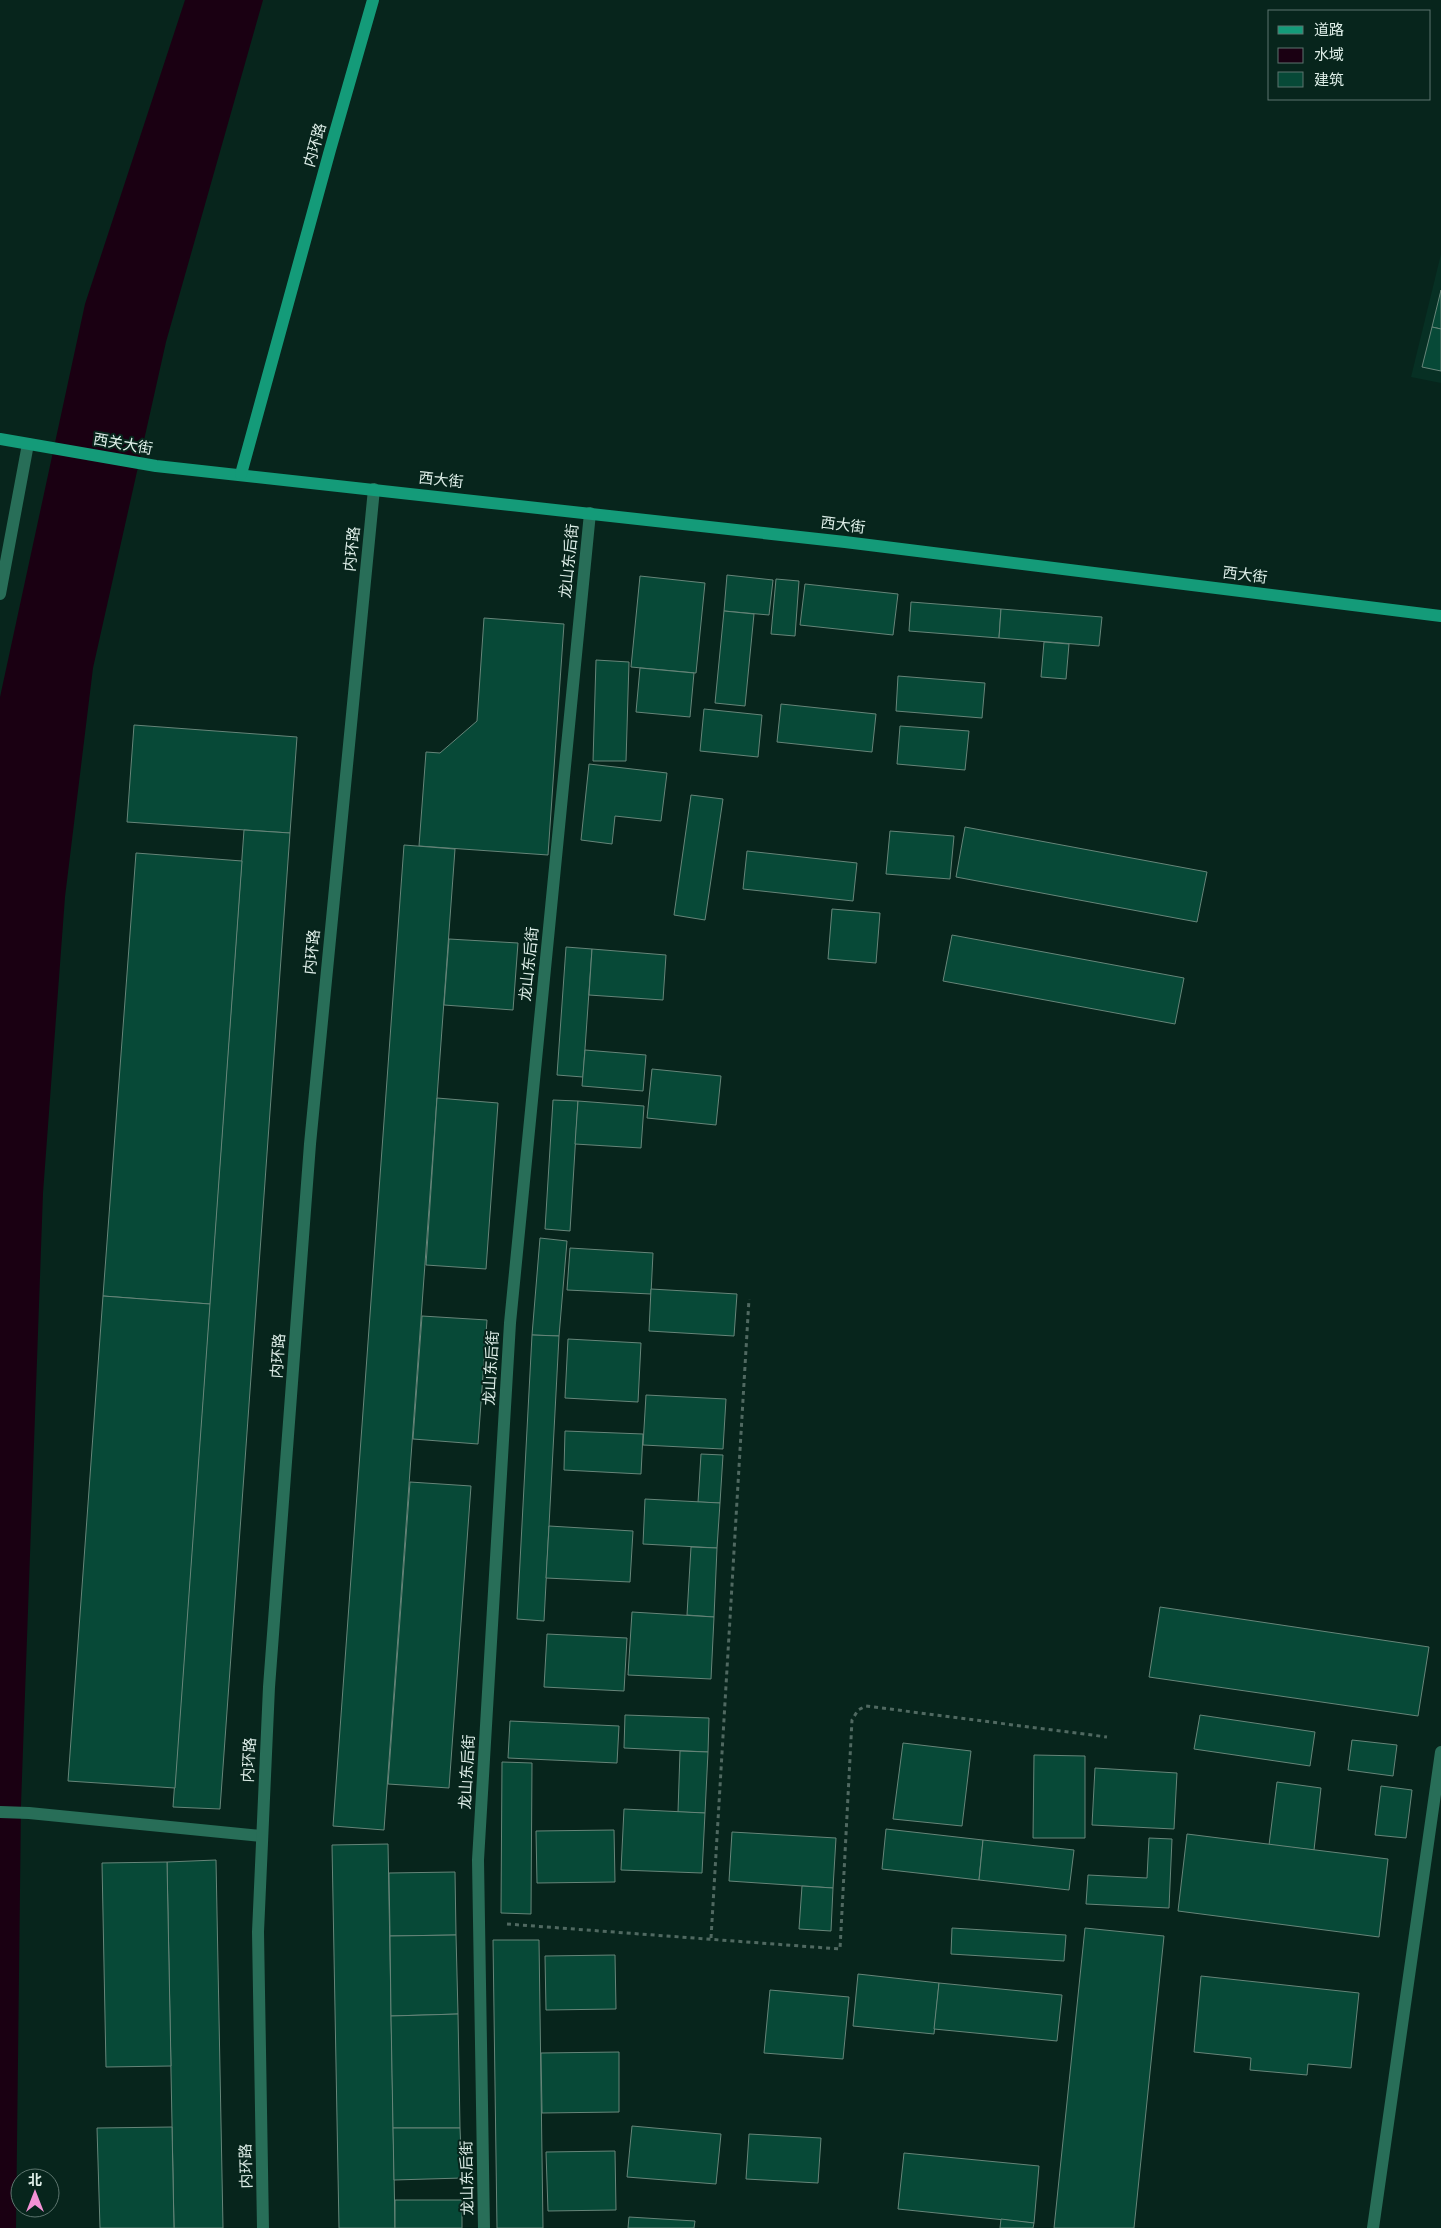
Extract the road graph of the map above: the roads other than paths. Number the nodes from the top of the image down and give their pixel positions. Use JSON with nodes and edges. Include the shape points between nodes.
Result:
{"nodes":[{"id":1,"x":374,"y":0,"type":"edge"},
{"id":2,"x":0,"y":439,"type":"edge"},
{"id":3,"x":34,"y":445,"type":"junction"},
{"id":4,"x":241,"y":474,"type":"junction"},
{"id":5,"x":374,"y":488,"type":"junction"},
{"id":6,"x":590,"y":512,"type":"junction"},
{"id":7,"x":0,"y":594,"type":"edge"},
{"id":8,"x":1441,"y":616,"type":"edge"},
{"id":9,"x":1441,"y":1752,"type":"edge"},
{"id":10,"x":0,"y":1812,"type":"edge"},
{"id":11,"x":262,"y":1836,"type":"junction"},
{"id":12,"x":263,"y":2228,"type":"edge"},
{"id":13,"x":484,"y":2228,"type":"edge"},
{"id":14,"x":1373,"y":2228,"type":"edge"}],
"edges":[{"from":1,"to":4,"type":"main road","name":"内环路"},
{"from":2,"to":3,"type":"main road","name":"西关大街"},
{"from":3,"to":4,"type":"main road","name":"西关大街","via":[[156,466]]},
{"from":3,"to":7,"type":"street"},
{"from":4,"to":5,"type":"main road","name":"西大街"},
{"from":5,"to":6,"type":"main road","name":"西大街"},
{"from":5,"to":11,"type":"street","name":"内环路","via":[[310,1144],[269,1687]]},
{"from":6,"to":8,"type":"main road","name":"西大街"},
{"from":6,"to":13,"type":"street","name":"龙山东后街","via":[[510,1322],[478,1860]]},
{"from":9,"to":14,"type":"street"},
{"from":10,"to":11,"type":"street"},
{"from":11,"to":12,"type":"street","name":"内环路","via":[[258,1932]]}]}
